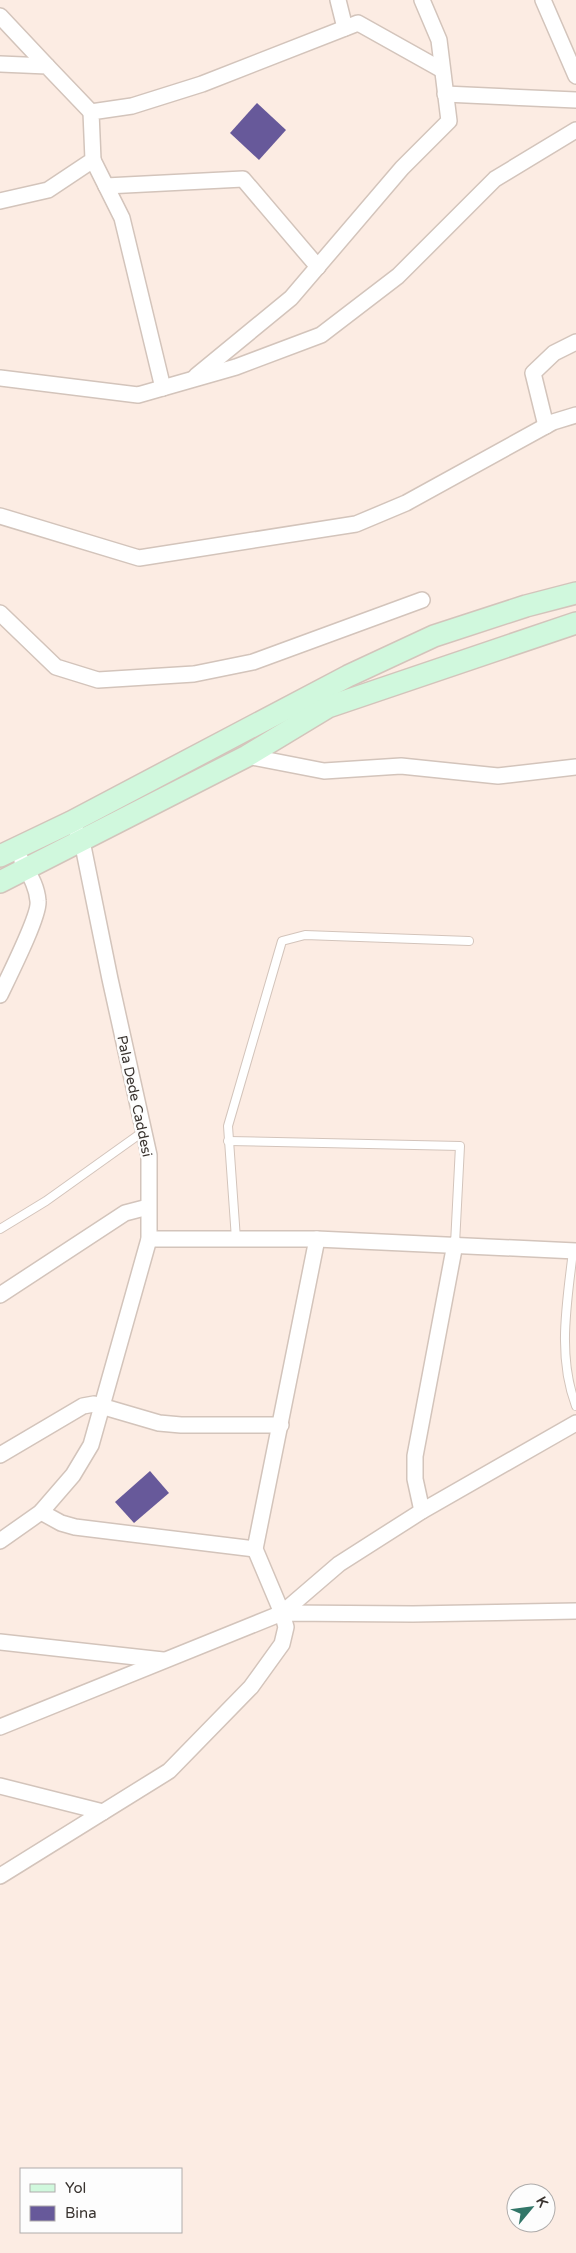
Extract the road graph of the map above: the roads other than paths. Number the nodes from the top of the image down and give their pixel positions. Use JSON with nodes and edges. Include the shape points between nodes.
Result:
{"nodes":[{"id":1,"x":338,"y":0,"type":"edge"},
{"id":2,"x":422,"y":0,"type":"edge"},
{"id":3,"x":543,"y":0,"type":"edge"},
{"id":4,"x":0,"y":16,"type":"edge"},
{"id":5,"x":345,"y":28,"type":"junction"},
{"id":6,"x":0,"y":64,"type":"edge"},
{"id":7,"x":48,"y":66,"type":"junction"},
{"id":8,"x":442,"y":70,"type":"junction"},
{"id":9,"x":576,"y":76,"type":"edge"},
{"id":10,"x":445,"y":94,"type":"junction"},
{"id":11,"x":576,"y":100,"type":"edge"},
{"id":12,"x":91,"y":112,"type":"junction"},
{"id":13,"x":576,"y":130,"type":"edge"},
{"id":14,"x":93,"y":160,"type":"junction"},
{"id":15,"x":106,"y":186,"type":"junction"},
{"id":16,"x":0,"y":201,"type":"edge"},
{"id":17,"x":318,"y":267,"type":"junction"},
{"id":18,"x":576,"y":342,"type":"edge"},
{"id":19,"x":0,"y":378,"type":"edge"},
{"id":20,"x":191,"y":380,"type":"junction"},
{"id":21,"x":163,"y":388,"type":"junction"},
{"id":22,"x":576,"y":415,"type":"edge"},
{"id":23,"x":546,"y":426,"type":"junction"},
{"id":24,"x":0,"y":516,"type":"edge"},
{"id":25,"x":576,"y":593,"type":"edge"},
{"id":26,"x":422,"y":600,"type":"dead end"},
{"id":27,"x":0,"y":614,"type":"edge"},
{"id":28,"x":576,"y":623,"type":"edge"},
{"id":29,"x":247,"y":756,"type":"junction"},
{"id":30,"x":576,"y":767,"type":"edge"},
{"id":31,"x":71,"y":822,"type":"junction"},
{"id":32,"x":82,"y":841,"type":"junction"},
{"id":33,"x":8,"y":853,"type":"edge"},
{"id":34,"x":26,"y":869,"type":"junction"},
{"id":35,"x":0,"y":882,"type":"edge"},
{"id":36,"x":469,"y":941,"type":"dead end"},
{"id":37,"x":0,"y":995,"type":"edge"},
{"id":38,"x":144,"y":1131,"type":"junction"},
{"id":39,"x":228,"y":1141,"type":"junction"},
{"id":40,"x":148,"y":1208,"type":"junction"},
{"id":41,"x":0,"y":1229,"type":"edge"},
{"id":42,"x":149,"y":1239,"type":"junction"},
{"id":43,"x":236,"y":1239,"type":"junction"},
{"id":44,"x":317,"y":1239,"type":"junction"},
{"id":45,"x":455,"y":1244,"type":"junction"},
{"id":46,"x":575,"y":1251,"type":"edge"},
{"id":47,"x":0,"y":1295,"type":"edge"},
{"id":48,"x":103,"y":1405,"type":"junction"},
{"id":49,"x":576,"y":1406,"type":"edge"},
{"id":50,"x":576,"y":1423,"type":"edge"},
{"id":51,"x":280,"y":1425,"type":"junction"},
{"id":52,"x":0,"y":1455,"type":"edge"},
{"id":53,"x":422,"y":1511,"type":"junction"},
{"id":54,"x":41,"y":1512,"type":"junction"},
{"id":55,"x":0,"y":1541,"type":"edge"},
{"id":56,"x":255,"y":1549,"type":"junction"},
{"id":57,"x":576,"y":1611,"type":"edge"},
{"id":58,"x":282,"y":1614,"type":"junction"},
{"id":59,"x":0,"y":1642,"type":"edge"},
{"id":60,"x":164,"y":1660,"type":"junction"},
{"id":61,"x":0,"y":1727,"type":"edge"},
{"id":62,"x":0,"y":1786,"type":"edge"},
{"id":63,"x":103,"y":1812,"type":"junction"},
{"id":64,"x":0,"y":1876,"type":"edge"}],
"edges":[{"from":1,"to":5,"type":"street"},
{"from":2,"to":8,"type":"street","via":[[439,40]]},
{"from":3,"to":9,"type":"street"},
{"from":4,"to":7,"type":"street"},
{"from":5,"to":8,"type":"street","via":[[358,23]]},
{"from":5,"to":12,"type":"street","via":[[202,84],[132,106]]},
{"from":6,"to":7,"type":"street"},
{"from":7,"to":12,"type":"street"},
{"from":8,"to":10,"type":"street"},
{"from":10,"to":11,"type":"street"},
{"from":10,"to":17,"type":"street","via":[[449,121],[402,168]]},
{"from":12,"to":14,"type":"street"},
{"from":13,"to":20,"type":"street","via":[[495,179],[398,276],[321,334],[236,367]]},
{"from":14,"to":15,"type":"street"},
{"from":14,"to":16,"type":"street","via":[[48,190]]},
{"from":15,"to":17,"type":"street","via":[[243,179]]},
{"from":15,"to":21,"type":"street","via":[[122,218]]},
{"from":17,"to":20,"type":"street","via":[[292,298]]},
{"from":18,"to":23,"type":"street","via":[[554,354],[533,373]]},
{"from":19,"to":21,"type":"street","via":[[138,395]]},
{"from":20,"to":21,"type":"street"},
{"from":22,"to":23,"type":"street"},
{"from":23,"to":24,"type":"street","via":[[406,504],[356,524],[139,558]]},
{"from":25,"to":31,"type":"street","via":[[434,636],[348,676]]},
{"from":26,"to":27,"type":"street","via":[[253,662],[194,674],[98,680],[56,667]]},
{"from":28,"to":29,"type":"street","via":[[328,707]]},
{"from":29,"to":30,"type":"street","via":[[324,771],[401,766],[498,776]]},
{"from":29,"to":32,"type":"street"},
{"from":31,"to":32,"type":"street","name":"Pala Dede Caddesi"},
{"from":31,"to":33,"type":"street"},
{"from":32,"to":34,"type":"street"},
{"from":32,"to":38,"type":"street","name":"Pala Dede Caddesi"},
{"from":33,"to":34,"type":"street"},
{"from":34,"to":35,"type":"street"},
{"from":34,"to":37,"type":"street","via":[[39,903]]},
{"from":36,"to":39,"type":"lane","via":[[306,935],[282,941],[228,1126]]},
{"from":38,"to":40,"type":"street","name":"Pala Dede Caddesi","via":[[149,1155]]},
{"from":38,"to":41,"type":"lane"},
{"from":39,"to":43,"type":"lane"},
{"from":39,"to":45,"type":"lane","via":[[460,1146]]},
{"from":40,"to":42,"type":"street","name":"Pala Dede Caddesi"},
{"from":40,"to":47,"type":"street","via":[[125,1214]]},
{"from":42,"to":43,"type":"street"},
{"from":42,"to":48,"type":"street","name":"Pala Dede Caddesi"},
{"from":43,"to":44,"type":"street"},
{"from":44,"to":45,"type":"street"},
{"from":44,"to":51,"type":"street"},
{"from":45,"to":46,"type":"street"},
{"from":45,"to":53,"type":"street","via":[[415,1456],[415,1479]]},
{"from":46,"to":49,"type":"lane","via":[[564,1337]]},
{"from":48,"to":51,"type":"street","via":[[159,1423]]},
{"from":48,"to":52,"type":"street","via":[[83,1406]]},
{"from":48,"to":54,"type":"street","name":"Pala Dede Caddesi","via":[[91,1445],[72,1475]]},
{"from":50,"to":53,"type":"street"},
{"from":51,"to":56,"type":"street"},
{"from":53,"to":58,"type":"street","via":[[339,1564]]},
{"from":54,"to":55,"type":"street","name":"Pala Dede Caddesi"},
{"from":54,"to":56,"type":"street","via":[[75,1527]]},
{"from":56,"to":58,"type":"street"},
{"from":57,"to":58,"type":"street"},
{"from":58,"to":60,"type":"street"},
{"from":58,"to":63,"type":"street","via":[[286,1627],[282,1644],[252,1687],[169,1771]]},
{"from":59,"to":60,"type":"street"},
{"from":60,"to":61,"type":"street"},
{"from":62,"to":63,"type":"street"},
{"from":63,"to":64,"type":"street"}]}
